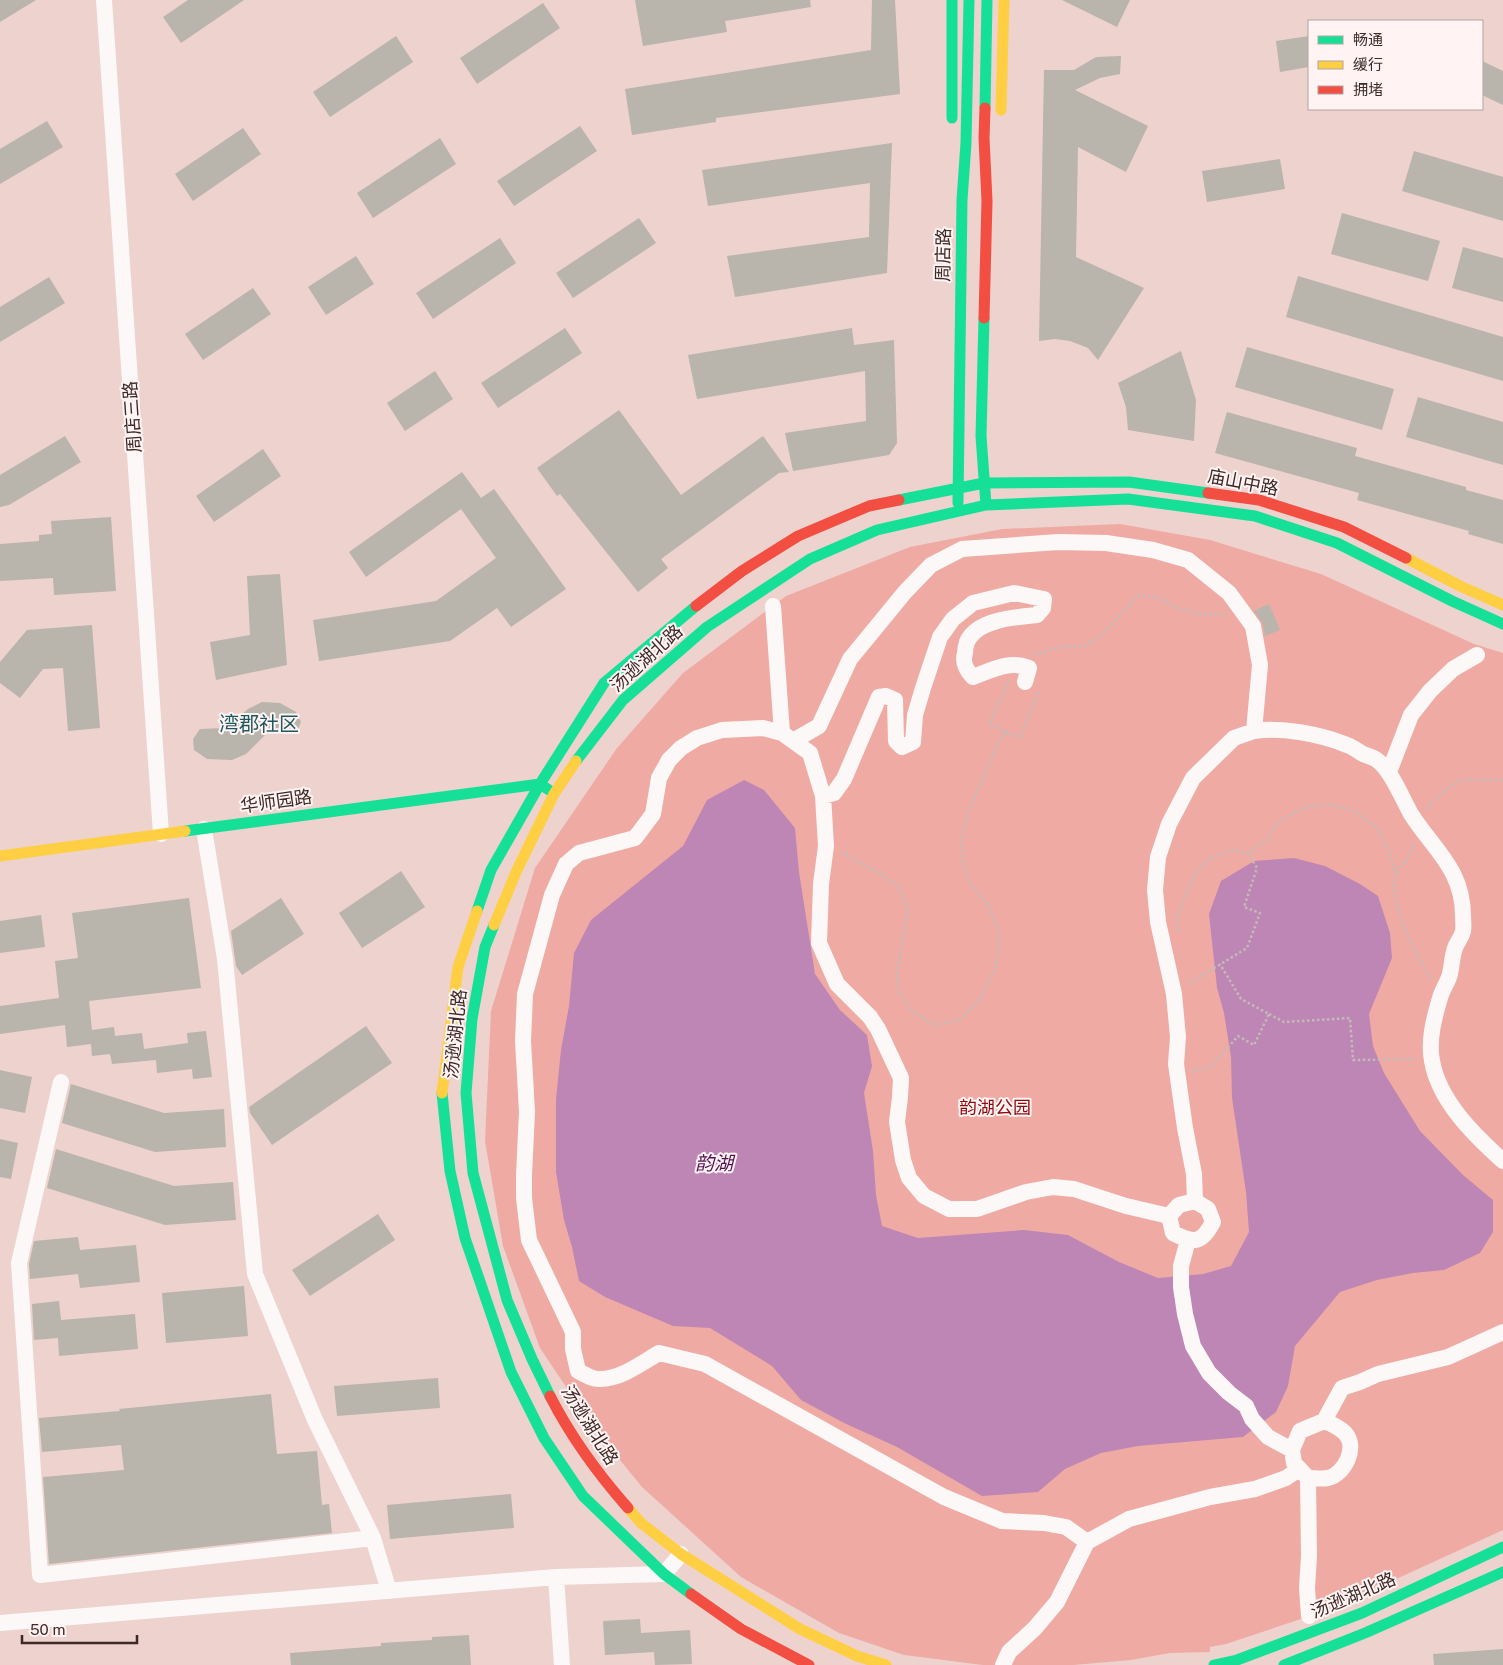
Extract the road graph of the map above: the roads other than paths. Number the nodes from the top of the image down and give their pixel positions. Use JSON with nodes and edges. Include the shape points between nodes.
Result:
{"nodes":[{"id":1,"x":104,"y":0,"type":"edge"},
{"id":2,"x":952,"y":0,"type":"edge"},
{"id":3,"x":970,"y":0,"type":"edge"},
{"id":4,"x":987,"y":0,"type":"edge"},
{"id":5,"x":1004,"y":0,"type":"edge"},
{"id":6,"x":1000,"y":119,"type":"dead end"},
{"id":7,"x":953,"y":131,"type":"dead end"},
{"id":8,"x":954,"y":151,"type":"dead end"},
{"id":9,"x":996,"y":155,"type":"dead end"},
{"id":10,"x":962,"y":200,"type":"junction"},
{"id":11,"x":987,"y":201,"type":"junction"},
{"id":12,"x":984,"y":484,"type":"junction"},
{"id":13,"x":957,"y":488,"type":"junction"},
{"id":14,"x":986,"y":505,"type":"junction"},
{"id":15,"x":959,"y":511,"type":"junction"},
{"id":16,"x":1503,"y":605,"type":"edge"},
{"id":17,"x":773,"y":606,"type":"dead end"},
{"id":18,"x":1503,"y":624,"type":"edge"},
{"id":19,"x":1477,"y":655,"type":"dead end"},
{"id":20,"x":1026,"y":682,"type":"road end"},
{"id":21,"x":1254,"y":731,"type":"junction"},
{"id":22,"x":788,"y":737,"type":"junction"},
{"id":23,"x":1389,"y":772,"type":"junction"},
{"id":24,"x":540,"y":784,"type":"junction"},
{"id":25,"x":554,"y":794,"type":"junction"},
{"id":26,"x":823,"y":796,"type":"junction"},
{"id":27,"x":204,"y":829,"type":"junction"},
{"id":28,"x":161,"y":834,"type":"junction"},
{"id":29,"x":0,"y":856,"type":"edge"},
{"id":30,"x":61,"y":1082,"type":"dead end"},
{"id":31,"x":1503,"y":1161,"type":"edge"},
{"id":32,"x":1195,"y":1201,"type":"junction"},
{"id":33,"x":1169,"y":1216,"type":"junction"},
{"id":34,"x":1188,"y":1240,"type":"junction"},
{"id":35,"x":1503,"y":1332,"type":"edge"},
{"id":36,"x":1324,"y":1422,"type":"junction"},
{"id":37,"x":1292,"y":1450,"type":"junction"},
{"id":38,"x":1304,"y":1473,"type":"junction"},
{"id":39,"x":373,"y":1538,"type":"junction"},
{"id":40,"x":1087,"y":1542,"type":"junction"},
{"id":41,"x":1503,"y":1547,"type":"edge"},
{"id":42,"x":682,"y":1554,"type":"junction"},
{"id":43,"x":1503,"y":1572,"type":"edge"},
{"id":44,"x":664,"y":1574,"type":"junction"},
{"id":45,"x":556,"y":1577,"type":"junction"},
{"id":46,"x":389,"y":1591,"type":"junction"},
{"id":47,"x":1309,"y":1616,"type":"dead end"},
{"id":48,"x":0,"y":1623,"type":"edge"},
{"id":49,"x":562,"y":1665,"type":"edge"},
{"id":50,"x":809,"y":1665,"type":"edge"},
{"id":51,"x":886,"y":1665,"type":"edge"},
{"id":52,"x":1003,"y":1665,"type":"edge"},
{"id":53,"x":1214,"y":1665,"type":"edge"},
{"id":54,"x":1284,"y":1665,"type":"edge"}],
"edges":[{"from":1,"to":28,"type":"street","name":"周店三路"},
{"from":2,"to":7,"type":"street"},
{"from":3,"to":10,"type":"street","name":"周店路"},
{"from":4,"to":11,"type":"street","via":[[984,138]]},
{"from":5,"to":6,"type":"street"},
{"from":8,"to":10,"type":"street"},
{"from":9,"to":11,"type":"street"},
{"from":10,"to":13,"type":"street","name":"周店路"},
{"from":11,"to":12,"type":"street","via":[[981,436]]},
{"from":12,"to":13,"type":"street","name":"庙山中路"},
{"from":12,"to":14,"type":"street"},
{"from":12,"to":16,"type":"street","name":"庙山中路","via":[[1129,482],[1259,500],[1344,527]]},
{"from":13,"to":15,"type":"street","name":"周店路"},
{"from":13,"to":24,"type":"street","name":"汤逊湖北路","via":[[869,506],[798,536],[742,571],[604,683]]},
{"from":14,"to":15,"type":"street","name":"汤逊湖北路"},
{"from":14,"to":18,"type":"street","name":"庙山中路","via":[[1128,499],[1255,516],[1338,543]]},
{"from":15,"to":25,"type":"street","name":"汤逊湖北路","via":[[877,530],[810,559],[707,627],[623,700]]},
{"from":17,"to":22,"type":"street"},
{"from":19,"to":23,"type":"street","via":[[1453,669],[1411,715]]},
{"from":20,"to":26,"type":"street","via":[[1029,668],[1019,663],[973,677],[966,670],[963,657],[968,640],[979,629],[994,621],[1037,615],[1044,600],[1014,593],[973,603],[952,619],[940,637],[915,715],[913,742],[902,747],[896,741],[895,700],[879,697],[844,778],[834,793]]},
{"from":21,"to":22,"type":"street","via":[[1260,666],[1253,626],[1229,593],[1188,560],[1153,550],[1106,543],[1058,542],[962,549],[931,565],[904,592],[850,659],[819,726]]},
{"from":21,"to":23,"type":"street","via":[[1292,731],[1346,745],[1377,760]]},
{"from":21,"to":32,"type":"street","via":[[1234,738],[1193,778],[1168,824],[1158,857],[1154,890],[1174,994],[1178,1037],[1176,1064],[1194,1174]]},
{"from":22,"to":26,"type":"street","via":[[810,753]]},
{"from":22,"to":40,"type":"street","via":[[763,728],[722,730],[697,738],[669,760],[659,778],[653,814],[635,838],[579,853],[566,864],[552,895],[525,994],[523,1041],[527,1112],[524,1198],[529,1240],[573,1332],[578,1371],[599,1380],[635,1368],[659,1353],[705,1364],[944,1497],[1002,1521],[1066,1527]]},
{"from":23,"to":31,"type":"street","via":[[1400,795],[1454,874],[1463,902],[1463,932],[1440,997],[1430,1041],[1435,1076],[1471,1129]]},
{"from":24,"to":25,"type":"street"},
{"from":24,"to":27,"type":"street","name":"华师园路"},
{"from":24,"to":44,"type":"street","name":"汤逊湖北路","via":[[491,870],[458,967],[442,1096],[450,1171],[465,1238],[511,1372],[544,1438],[583,1496]]},
{"from":25,"to":42,"type":"street","name":"汤逊湖北路","via":[[485,947],[472,1019],[466,1093],[473,1173],[508,1300],[532,1359],[562,1419],[605,1482],[641,1523]]},
{"from":26,"to":33,"type":"street","via":[[826,846],[819,943],[837,984],[870,1017],[901,1078],[897,1122],[909,1178],[924,1196],[949,1209],[976,1209],[1026,1192],[1053,1187],[1074,1189]]},
{"from":27,"to":28,"type":"street","name":"华师园路"},
{"from":27,"to":39,"type":"street","via":[[226,959],[255,1274],[315,1420]]},
{"from":28,"to":29,"type":"street","name":"华师园路"},
{"from":30,"to":39,"type":"street","via":[[19,1263],[40,1575]]},
{"from":32,"to":33,"type":"street","via":[[1179,1205]]},
{"from":32,"to":34,"type":"street","via":[[1208,1209],[1212,1222],[1199,1240]]},
{"from":33,"to":34,"type":"street","via":[[1173,1233]]},
{"from":34,"to":37,"type":"street","via":[[1181,1266],[1182,1288],[1193,1346],[1209,1373],[1246,1406],[1252,1419],[1268,1437]]},
{"from":35,"to":36,"type":"street","via":[[1448,1357],[1378,1374],[1342,1388]]},
{"from":36,"to":37,"type":"street","via":[[1300,1431]]},
{"from":36,"to":38,"type":"street","via":[[1334,1424],[1347,1434],[1350,1446],[1348,1459],[1343,1470],[1329,1478]]},
{"from":37,"to":38,"type":"street","via":[[1294,1463]]},
{"from":38,"to":40,"type":"street","via":[[1254,1489],[1129,1519]]},
{"from":38,"to":47,"type":"street"},
{"from":39,"to":46,"type":"street"},
{"from":40,"to":52,"type":"street","via":[[1057,1602],[1009,1652]]},
{"from":41,"to":53,"type":"street","name":"汤逊湖北路","via":[[1362,1613],[1237,1660]]},
{"from":42,"to":44,"type":"street"},
{"from":42,"to":51,"type":"street","name":"汤逊湖北路","via":[[800,1629],[857,1656]]},
{"from":43,"to":54,"type":"street"},
{"from":44,"to":45,"type":"street"},
{"from":44,"to":50,"type":"street","name":"汤逊湖北路","via":[[741,1629]]},
{"from":45,"to":46,"type":"street"},
{"from":45,"to":49,"type":"street"},
{"from":46,"to":48,"type":"street"}]}
